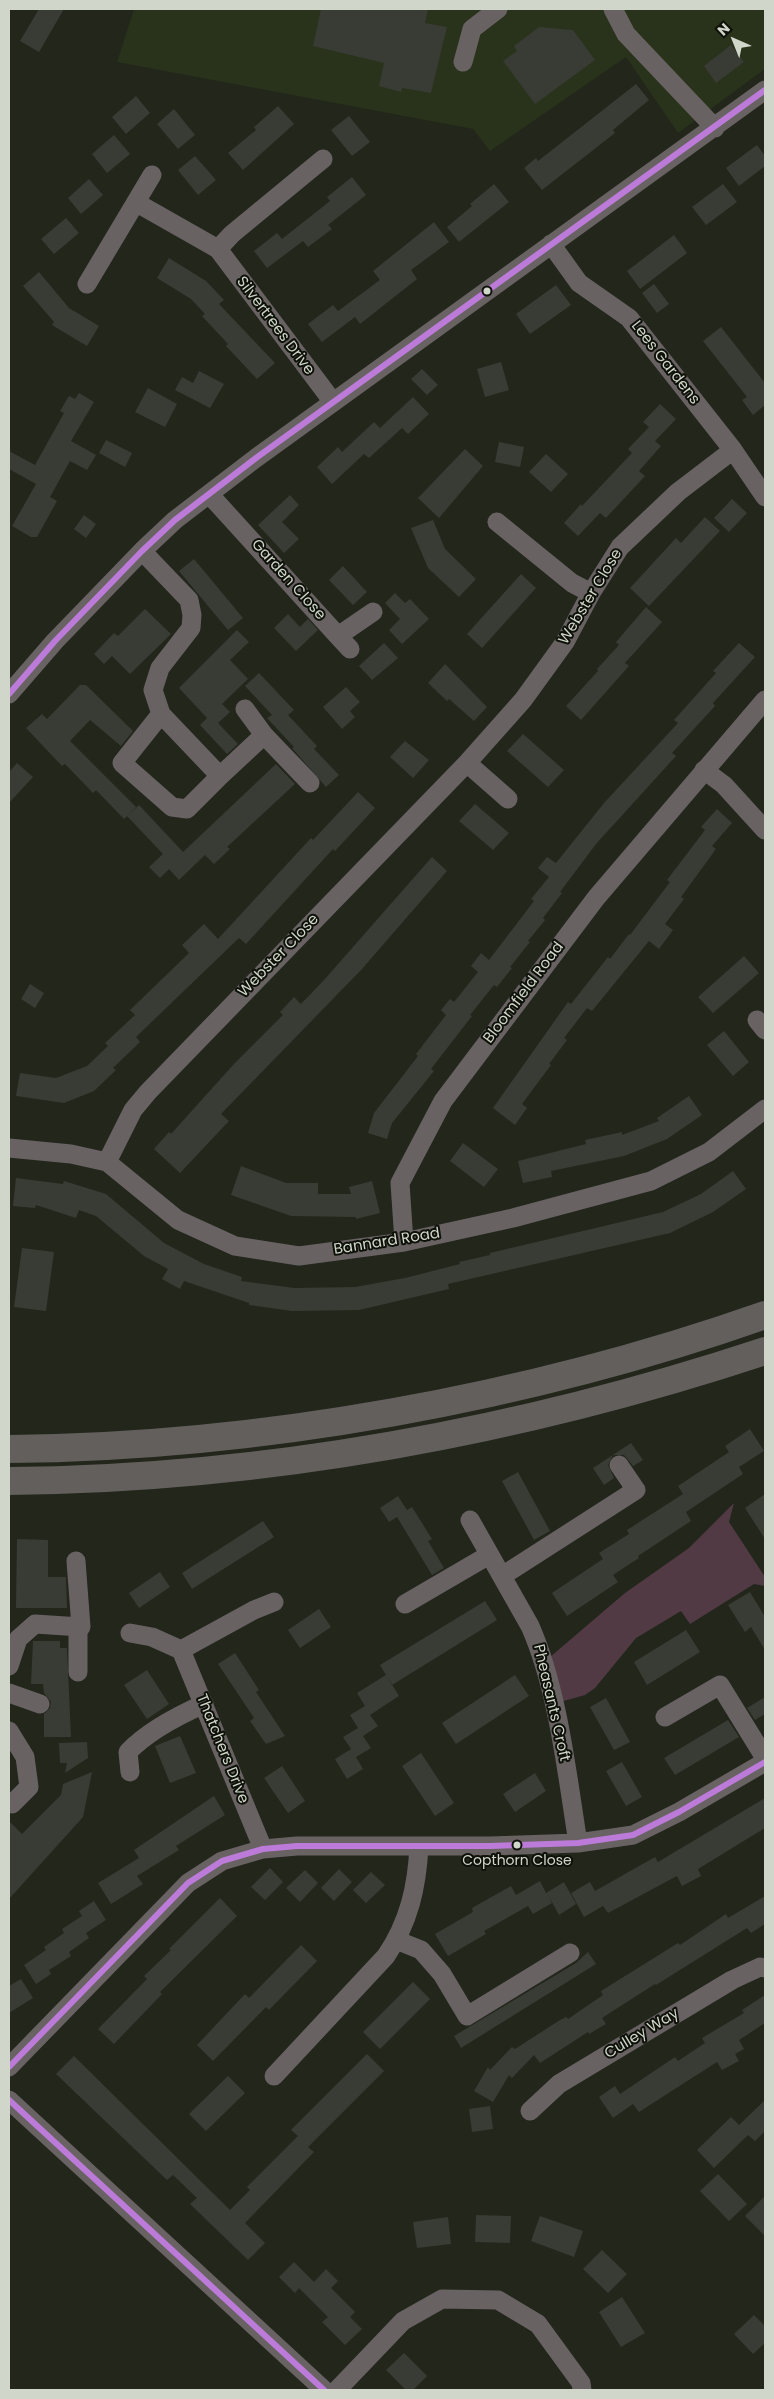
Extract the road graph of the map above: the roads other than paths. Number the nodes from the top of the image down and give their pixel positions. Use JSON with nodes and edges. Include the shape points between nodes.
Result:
{"nodes":[{"id":1,"x":498,"y":9,"type":"edge"},
{"id":2,"x":613,"y":9,"type":"edge"},
{"id":3,"x":463,"y":62,"type":"dead end"},
{"id":4,"x":765,"y":90,"type":"edge"},
{"id":5,"x":715,"y":128,"type":"junction"},
{"id":6,"x":323,"y":159,"type":"dead end"},
{"id":7,"x":152,"y":176,"type":"dead end"},
{"id":8,"x":137,"y":204,"type":"junction"},
{"id":9,"x":551,"y":244,"type":"junction"},
{"id":10,"x":218,"y":249,"type":"junction"},
{"id":11,"x":87,"y":284,"type":"dead end"},
{"id":12,"x":333,"y":402,"type":"junction"},
{"id":13,"x":733,"y":450,"type":"junction"},
{"id":14,"x":209,"y":494,"type":"junction"},
{"id":15,"x":765,"y":497,"type":"edge"},
{"id":16,"x":497,"y":522,"type":"dead end"},
{"id":17,"x":142,"y":551,"type":"junction"},
{"id":18,"x":591,"y":593,"type":"junction"},
{"id":19,"x":373,"y":612,"type":"dead end"},
{"id":20,"x":9,"y":694,"type":"edge"},
{"id":21,"x":765,"y":700,"type":"edge"},
{"id":22,"x":246,"y":709,"type":"dead end"},
{"id":23,"x":161,"y":714,"type":"junction"},
{"id":24,"x":264,"y":735,"type":"junction"},
{"id":25,"x":467,"y":763,"type":"junction"},
{"id":26,"x":704,"y":770,"type":"junction"},
{"id":27,"x":220,"y":776,"type":"junction"},
{"id":28,"x":310,"y":783,"type":"dead end"},
{"id":29,"x":508,"y":799,"type":"dead end"},
{"id":30,"x":765,"y":830,"type":"edge"},
{"id":31,"x":765,"y":1109,"type":"edge"},
{"id":32,"x":9,"y":1148,"type":"edge"},
{"id":33,"x":107,"y":1162,"type":"junction"},
{"id":34,"x":404,"y":1242,"type":"junction"},
{"id":35,"x":765,"y":1316,"type":"edge"},
{"id":36,"x":765,"y":1351,"type":"edge"},
{"id":37,"x":9,"y":1449,"type":"edge"},
{"id":38,"x":619,"y":1465,"type":"dead end"},
{"id":39,"x":9,"y":1482,"type":"edge"},
{"id":40,"x":470,"y":1520,"type":"dead end"},
{"id":41,"x":489,"y":1554,"type":"junction"},
{"id":42,"x":76,"y":1561,"type":"dead end"},
{"id":43,"x":502,"y":1576,"type":"junction"},
{"id":44,"x":274,"y":1602,"type":"dead end"},
{"id":45,"x":405,"y":1604,"type":"dead end"},
{"id":46,"x":80,"y":1627,"type":"junction"},
{"id":47,"x":130,"y":1633,"type":"dead end"},
{"id":48,"x":181,"y":1650,"type":"junction"},
{"id":49,"x":9,"y":1666,"type":"edge"},
{"id":50,"x":78,"y":1672,"type":"dead end"},
{"id":51,"x":9,"y":1693,"type":"edge"},
{"id":52,"x":40,"y":1704,"type":"dead end"},
{"id":53,"x":204,"y":1704,"type":"junction"},
{"id":54,"x":665,"y":1717,"type":"dead end"},
{"id":55,"x":9,"y":1731,"type":"edge"},
{"id":56,"x":765,"y":1760,"type":"edge"},
{"id":57,"x":130,"y":1772,"type":"dead end"},
{"id":58,"x":12,"y":1804,"type":"dead end"},
{"id":59,"x":578,"y":1843,"type":"junction"},
{"id":60,"x":419,"y":1846,"type":"junction"},
{"id":61,"x":263,"y":1849,"type":"junction"},
{"id":62,"x":396,"y":1940,"type":"junction"},
{"id":63,"x":570,"y":1953,"type":"dead end"},
{"id":64,"x":764,"y":1966,"type":"edge"},
{"id":65,"x":9,"y":2067,"type":"edge"},
{"id":66,"x":274,"y":2076,"type":"dead end"},
{"id":67,"x":9,"y":2100,"type":"edge"},
{"id":68,"x":530,"y":2111,"type":"dead end"},
{"id":69,"x":581,"y":2386,"type":"edge"},
{"id":70,"x":324,"y":2390,"type":"edge"},
{"id":71,"x":337,"y":2390,"type":"edge"}],
"edges":[{"from":1,"to":3,"type":"street","via":[[472,29]]},
{"from":2,"to":5,"type":"street","via":[[626,34]]},
{"from":4,"to":5,"type":"street"},
{"from":5,"to":9,"type":"street"},
{"from":6,"to":10,"type":"street"},
{"from":7,"to":8,"type":"street"},
{"from":8,"to":10,"type":"street","name":"Silvertrees Drive"},
{"from":8,"to":11,"type":"street"},
{"from":9,"to":12,"type":"street"},
{"from":9,"to":13,"type":"street","name":"Lees Gardens","via":[[579,283],[629,318]]},
{"from":10,"to":12,"type":"street","name":"Silvertrees Drive"},
{"from":12,"to":14,"type":"street"},
{"from":13,"to":15,"type":"street","name":"Lees Gardens"},
{"from":13,"to":18,"type":"street","name":"Webster Close","via":[[678,492],[620,547]]},
{"from":14,"to":17,"type":"street"},
{"from":14,"to":19,"type":"street","name":"Garden Close","via":[[344,642]]},
{"from":16,"to":18,"type":"street","via":[[572,583]]},
{"from":17,"to":20,"type":"street"},
{"from":17,"to":23,"type":"street","via":[[189,600],[192,615],[192,628],[160,668],[154,690]]},
{"from":18,"to":25,"type":"street","name":"Webster Close","via":[[565,642],[528,693]]},
{"from":21,"to":26,"type":"street"},
{"from":22,"to":24,"type":"street"},
{"from":23,"to":27,"type":"street"},
{"from":23,"to":27,"type":"street","via":[[122,763],[172,807],[187,809]]},
{"from":24,"to":27,"type":"street"},
{"from":24,"to":28,"type":"street"},
{"from":25,"to":29,"type":"street"},
{"from":25,"to":33,"type":"street","name":"Webster Close","via":[[148,1092],[133,1110]]},
{"from":26,"to":30,"type":"street","via":[[724,785]]},
{"from":26,"to":34,"type":"street","name":"Bloomfield Road","via":[[596,898],[443,1101],[400,1183]]},
{"from":31,"to":34,"type":"street","name":"Bannard Road","via":[[709,1152],[651,1181],[513,1218]]},
{"from":32,"to":33,"type":"street","name":"Bannard Road","via":[[71,1154]]},
{"from":33,"to":34,"type":"street","name":"Bannard Road","via":[[178,1220],[235,1246],[299,1256]]},
{"from":35,"to":37,"type":"highway","via":[[587,1370],[374,1415],[193,1438]]},
{"from":36,"to":39,"type":"highway","via":[[689,1376],[585,1404],[486,1427],[344,1452],[187,1471]]},
{"from":38,"to":43,"type":"street","via":[[636,1490]]},
{"from":40,"to":41,"type":"street","name":"Pheasants Croft"},
{"from":41,"to":43,"type":"street","name":"Pheasants Croft"},
{"from":41,"to":45,"type":"street"},
{"from":42,"to":46,"type":"street"},
{"from":43,"to":59,"type":"street","name":"Pheasants Croft","via":[[538,1644],[559,1726]]},
{"from":44,"to":48,"type":"street"},
{"from":46,"to":49,"type":"street","via":[[35,1624],[18,1638]]},
{"from":46,"to":50,"type":"street"},
{"from":47,"to":48,"type":"street","via":[[152,1636]]},
{"from":48,"to":53,"type":"street","name":"Thatchers Drive"},
{"from":51,"to":52,"type":"street"},
{"from":53,"to":57,"type":"street","via":[[139,1740],[128,1752]]},
{"from":53,"to":61,"type":"street","name":"Thatchers Drive"},
{"from":54,"to":56,"type":"street","via":[[720,1685]]},
{"from":55,"to":58,"type":"street","via":[[25,1757],[29,1787]]},
{"from":56,"to":59,"type":"street","via":[[680,1812],[633,1835]]},
{"from":59,"to":60,"type":"street"},
{"from":60,"to":61,"type":"street"},
{"from":60,"to":62,"type":"street","via":[[418,1872],[405,1925]]},
{"from":61,"to":65,"type":"street","via":[[222,1861],[188,1883]]},
{"from":62,"to":63,"type":"street","via":[[421,1950],[442,1974],[467,2016]]},
{"from":62,"to":66,"type":"street","via":[[386,1956]]},
{"from":64,"to":68,"type":"street","name":"Culley Way","via":[[732,1980],[559,2084]]},
{"from":67,"to":70,"type":"street"},
{"from":69,"to":71,"type":"street","via":[[538,2324],[498,2300],[442,2299],[403,2321]]}]}
